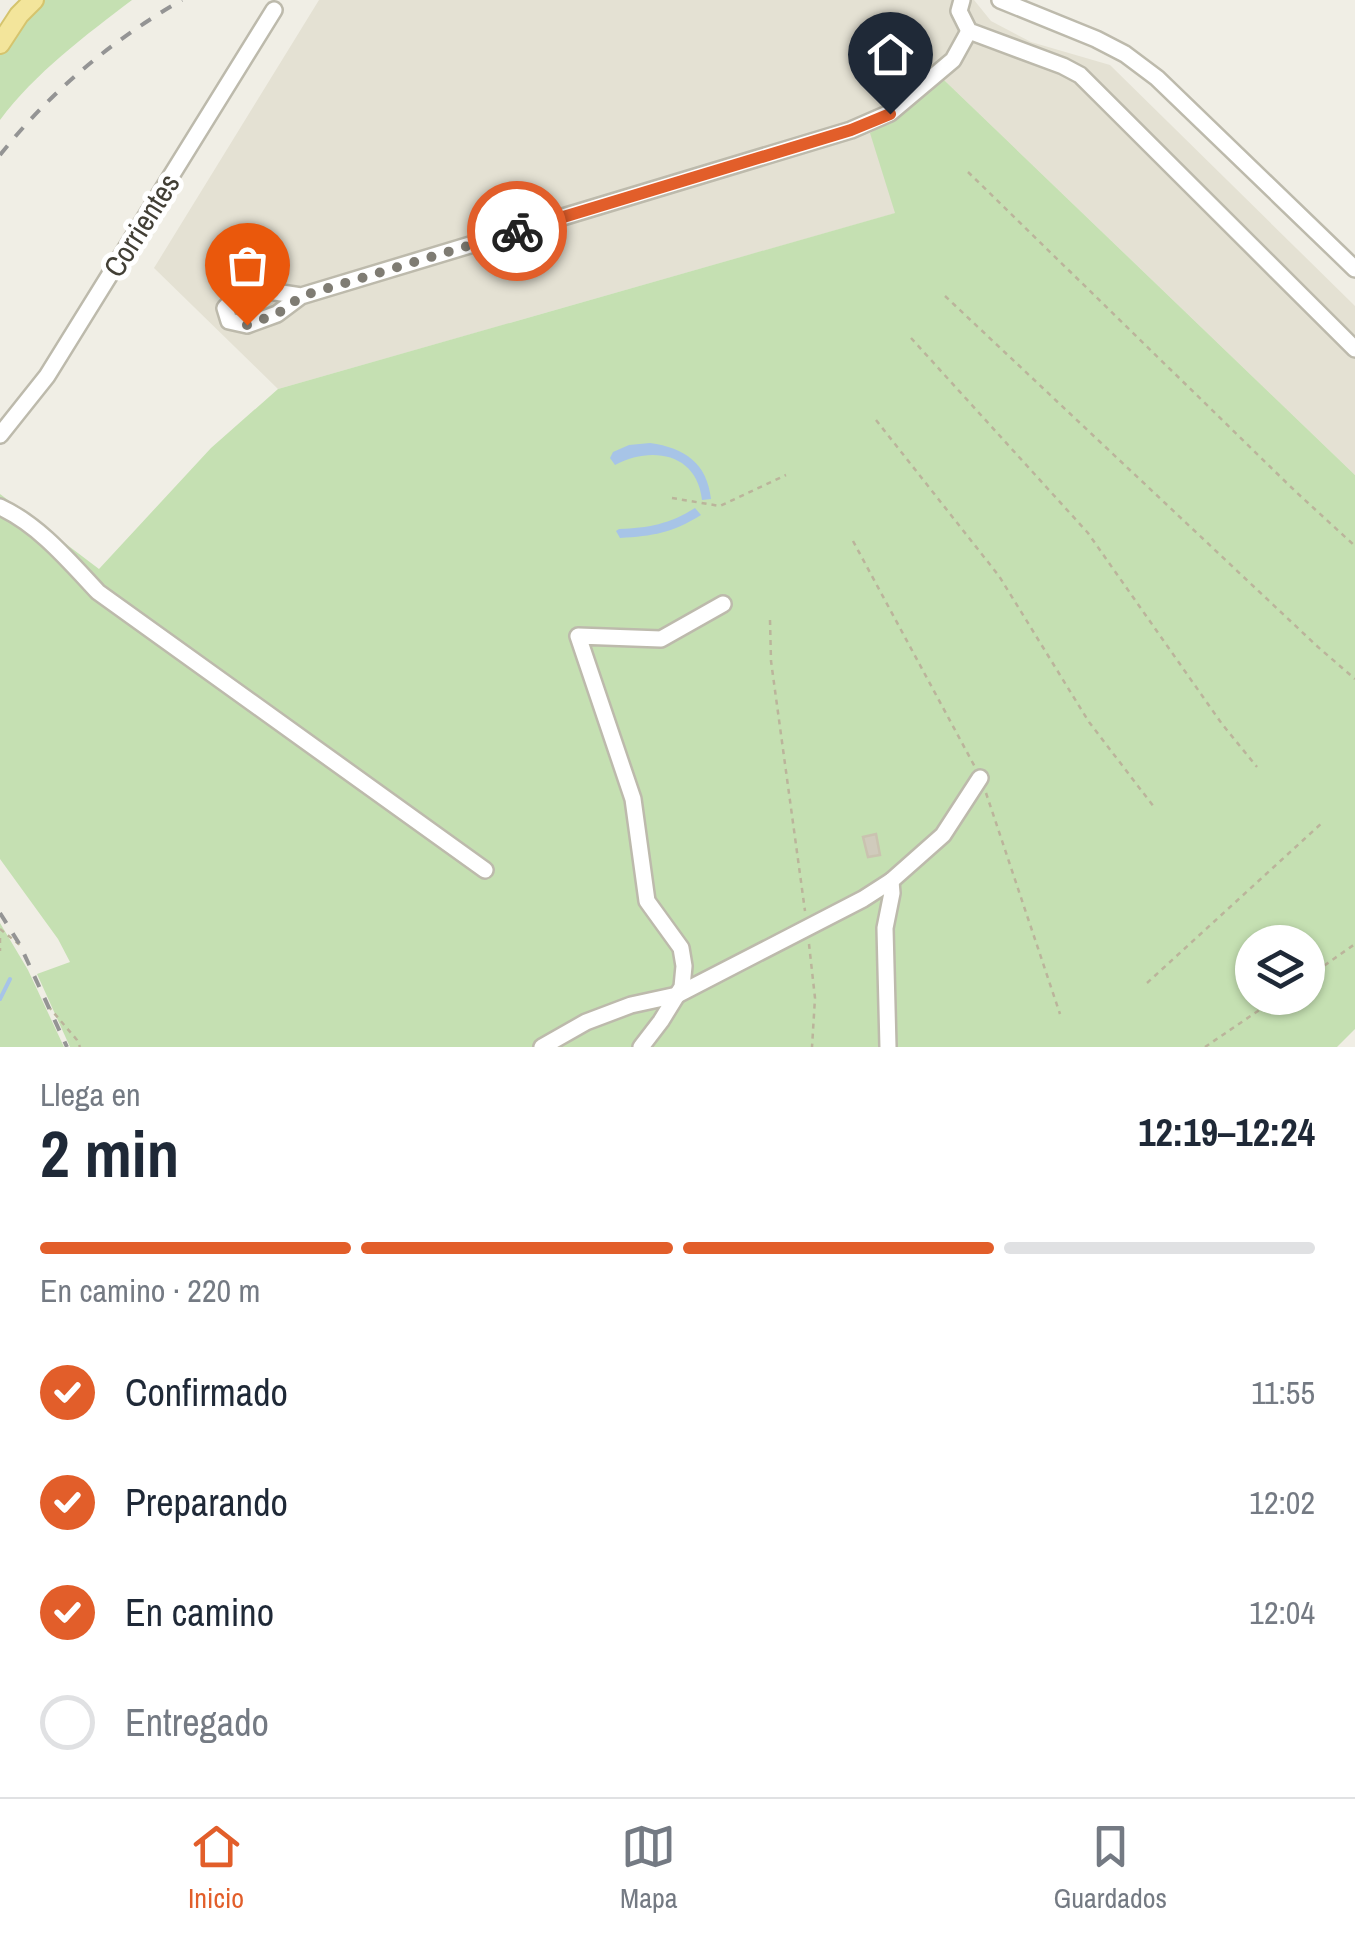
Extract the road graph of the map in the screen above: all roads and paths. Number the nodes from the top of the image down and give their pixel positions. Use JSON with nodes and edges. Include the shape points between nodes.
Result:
{"nodes":[{"id":1,"x":34,"y":0,"type":"edge"},
{"id":2,"x":962,"y":0,"type":"edge"},
{"id":3,"x":1000,"y":0,"type":"edge"},
{"id":4,"x":20,"y":8,"type":"edge"},
{"id":5,"x":274,"y":10,"type":"dead end"},
{"id":6,"x":969,"y":32,"type":"junction"},
{"id":7,"x":0,"y":44,"type":"edge"},
{"id":8,"x":968,"y":172,"type":"dead end"},
{"id":9,"x":1355,"y":269,"type":"edge"},
{"id":10,"x":302,"y":296,"type":"dead end"},
{"id":11,"x":945,"y":296,"type":"dead end"},
{"id":12,"x":911,"y":338,"type":"dead end"},
{"id":13,"x":1355,"y":350,"type":"edge"},
{"id":14,"x":876,"y":420,"type":"dead end"},
{"id":15,"x":0,"y":435,"type":"edge"},
{"id":16,"x":786,"y":475,"type":"dead end"},
{"id":17,"x":672,"y":498,"type":"dead end"},
{"id":18,"x":0,"y":506,"type":"edge"},
{"id":19,"x":1355,"y":546,"type":"edge"},
{"id":20,"x":723,"y":604,"type":"dead end"},
{"id":21,"x":770,"y":620,"type":"dead end"},
{"id":22,"x":1355,"y":679,"type":"edge"},
{"id":23,"x":1257,"y":767,"type":"dead end"},
{"id":24,"x":980,"y":778,"type":"dead end"},
{"id":25,"x":1154,"y":807,"type":"dead end"},
{"id":26,"x":1324,"y":821,"type":"dead end"},
{"id":27,"x":485,"y":870,"type":"dead end"},
{"id":28,"x":891,"y":881,"type":"junction"},
{"id":29,"x":807,"y":928,"type":"junction"},
{"id":30,"x":0,"y":929,"type":"edge"},
{"id":31,"x":0,"y":938,"type":"edge"},
{"id":32,"x":20,"y":944,"type":"dead end"},
{"id":33,"x":1355,"y":944,"type":"edge"},
{"id":34,"x":0,"y":952,"type":"edge"},
{"id":35,"x":1325,"y":964,"type":"edge"},
{"id":36,"x":1148,"y":982,"type":"dead end"},
{"id":37,"x":677,"y":996,"type":"junction"},
{"id":38,"x":48,"y":1006,"type":"dead end"},
{"id":39,"x":1252,"y":1015,"type":"edge"},
{"id":40,"x":80,"y":1047,"type":"edge"},
{"id":41,"x":542,"y":1047,"type":"edge"},
{"id":42,"x":641,"y":1047,"type":"edge"},
{"id":43,"x":812,"y":1047,"type":"edge"},
{"id":44,"x":888,"y":1047,"type":"edge"},
{"id":45,"x":1205,"y":1047,"type":"edge"}],
"edges":[{"from":1,"to":4,"type":"main road"},
{"from":2,"to":6,"type":"street","via":[[959,12]]},
{"from":3,"to":9,"type":"street","via":[[1096,39],[1157,78]]},
{"from":4,"to":7,"type":"main road"},
{"from":5,"to":15,"type":"street","name":"Corrientes","via":[[47,376]]},
{"from":6,"to":10,"type":"street","via":[[954,60],[890,114],[862,126]]},
{"from":6,"to":13,"type":"street","via":[[1080,75]]},
{"from":8,"to":19,"type":"path"},
{"from":11,"to":22,"type":"path"},
{"from":12,"to":23,"type":"path","via":[[1088,533]]},
{"from":14,"to":25,"type":"path","via":[[999,576],[1089,722]]},
{"from":16,"to":17,"type":"path","via":[[720,506]]},
{"from":18,"to":27,"type":"street","via":[[55,546],[98,592]]},
{"from":20,"to":37,"type":"street","via":[[661,639],[578,636],[633,799],[647,901],[681,948]]},
{"from":21,"to":29,"type":"path"},
{"from":24,"to":28,"type":"street","via":[[943,835]]},
{"from":26,"to":36,"type":"path"},
{"from":28,"to":29,"type":"street"},
{"from":28,"to":44,"type":"street","via":[[885,928]]},
{"from":29,"to":37,"type":"street"},
{"from":29,"to":43,"type":"path","via":[[815,998]]},
{"from":30,"to":32,"type":"path"},
{"from":31,"to":34,"type":"path"},
{"from":33,"to":35,"type":"path"},
{"from":37,"to":41,"type":"street","via":[[586,1022]]},
{"from":37,"to":42,"type":"street"},
{"from":38,"to":40,"type":"path"},
{"from":39,"to":45,"type":"path"}]}
